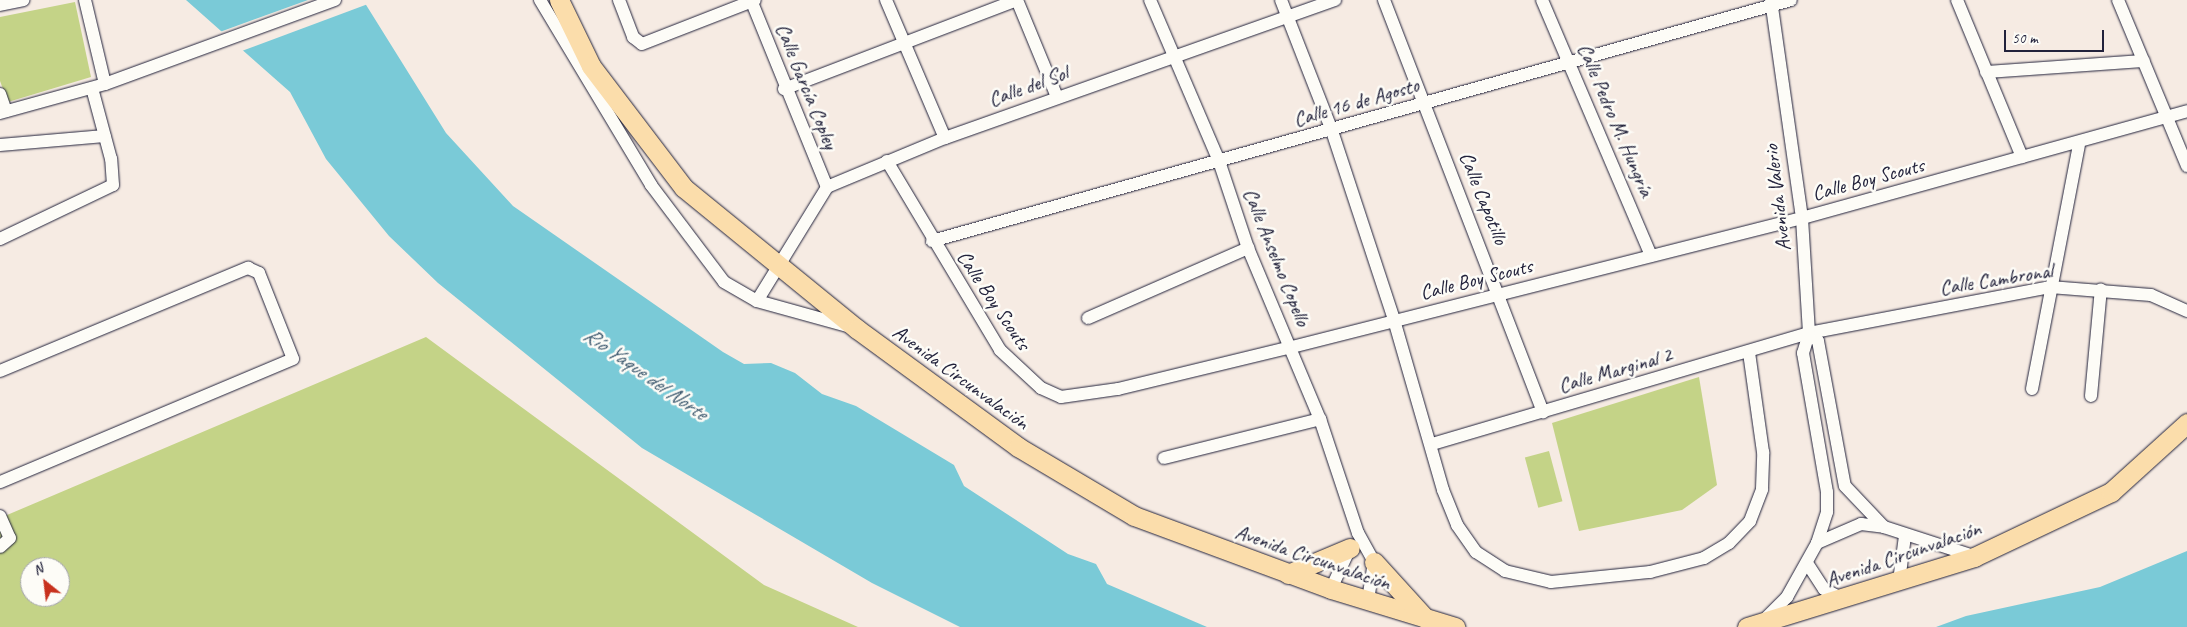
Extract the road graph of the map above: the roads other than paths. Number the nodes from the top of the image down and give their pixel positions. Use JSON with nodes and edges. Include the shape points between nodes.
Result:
{"nodes":[{"id":1,"x":23,"y":0,"type":"edge"},
{"id":2,"x":85,"y":0,"type":"edge"},
{"id":3,"x":335,"y":0,"type":"edge"},
{"id":4,"x":540,"y":0,"type":"edge"},
{"id":5,"x":559,"y":0,"type":"edge"},
{"id":6,"x":619,"y":0,"type":"edge"},
{"id":7,"x":752,"y":0,"type":"edge"},
{"id":8,"x":886,"y":0,"type":"edge"},
{"id":9,"x":1017,"y":0,"type":"edge"},
{"id":10,"x":1150,"y":0,"type":"edge"},
{"id":11,"x":1281,"y":0,"type":"edge"},
{"id":12,"x":1335,"y":0,"type":"edge"},
{"id":13,"x":1384,"y":0,"type":"edge"},
{"id":14,"x":1542,"y":0,"type":"edge"},
{"id":15,"x":1792,"y":0,"type":"edge"},
{"id":16,"x":1957,"y":0,"type":"edge"},
{"id":17,"x":2118,"y":0,"type":"edge"},
{"id":18,"x":1772,"y":3,"type":"edge"},
{"id":19,"x":0,"y":5,"type":"edge"},
{"id":20,"x":1288,"y":18,"type":"junction"},
{"id":21,"x":903,"y":44,"type":"junction"},
{"id":22,"x":1173,"y":56,"type":"junction"},
{"id":23,"x":1570,"y":61,"type":"junction"},
{"id":24,"x":2144,"y":61,"type":"junction"},
{"id":25,"x":1986,"y":72,"type":"junction"},
{"id":26,"x":105,"y":84,"type":"junction"},
{"id":27,"x":92,"y":88,"type":"junction"},
{"id":28,"x":784,"y":88,"type":"junction"},
{"id":29,"x":0,"y":94,"type":"edge"},
{"id":30,"x":1057,"y":97,"type":"junction"},
{"id":31,"x":1424,"y":103,"type":"junction"},
{"id":32,"x":2187,"y":111,"type":"edge"},
{"id":33,"x":3,"y":112,"type":"edge"},
{"id":34,"x":2167,"y":117,"type":"junction"},
{"id":35,"x":1332,"y":132,"type":"junction"},
{"id":36,"x":105,"y":136,"type":"junction"},
{"id":37,"x":945,"y":138,"type":"junction"},
{"id":38,"x":0,"y":145,"type":"edge"},
{"id":39,"x":2079,"y":145,"type":"junction"},
{"id":40,"x":2022,"y":158,"type":"junction"},
{"id":41,"x":887,"y":161,"type":"junction"},
{"id":42,"x":1219,"y":161,"type":"junction"},
{"id":43,"x":2187,"y":166,"type":"edge"},
{"id":44,"x":827,"y":187,"type":"junction"},
{"id":45,"x":1802,"y":218,"type":"junction"},
{"id":46,"x":0,"y":239,"type":"edge"},
{"id":47,"x":932,"y":241,"type":"junction"},
{"id":48,"x":1248,"y":248,"type":"junction"},
{"id":49,"x":1651,"y":256,"type":"junction"},
{"id":50,"x":779,"y":268,"type":"junction"},
{"id":51,"x":2050,"y":287,"type":"junction"},
{"id":52,"x":2101,"y":289,"type":"junction"},
{"id":53,"x":1500,"y":293,"type":"junction"},
{"id":54,"x":757,"y":301,"type":"junction"},
{"id":55,"x":2187,"y":311,"type":"edge"},
{"id":56,"x":1088,"y":318,"type":"dead end"},
{"id":57,"x":1394,"y":320,"type":"junction"},
{"id":58,"x":857,"y":328,"type":"junction"},
{"id":59,"x":1809,"y":332,"type":"junction"},
{"id":60,"x":1292,"y":347,"type":"junction"},
{"id":61,"x":1749,"y":352,"type":"junction"},
{"id":62,"x":0,"y":371,"type":"edge"},
{"id":63,"x":2032,"y":388,"type":"dead end"},
{"id":64,"x":2091,"y":396,"type":"dead end"},
{"id":65,"x":2187,"y":408,"type":"edge"},
{"id":66,"x":1543,"y":412,"type":"junction"},
{"id":67,"x":1320,"y":419,"type":"junction"},
{"id":68,"x":2187,"y":423,"type":"edge"},
{"id":69,"x":1432,"y":444,"type":"junction"},
{"id":70,"x":1164,"y":458,"type":"dead end"},
{"id":71,"x":0,"y":482,"type":"edge"},
{"id":72,"x":2069,"y":510,"type":"junction"},
{"id":73,"x":0,"y":516,"type":"edge"},
{"id":74,"x":1884,"y":527,"type":"junction"},
{"id":75,"x":1905,"y":536,"type":"junction"},
{"id":76,"x":1354,"y":540,"type":"junction"},
{"id":77,"x":1817,"y":543,"type":"junction"},
{"id":78,"x":0,"y":547,"type":"edge"},
{"id":79,"x":1974,"y":557,"type":"junction"},
{"id":80,"x":1374,"y":562,"type":"junction"},
{"id":81,"x":1807,"y":563,"type":"junction"},
{"id":82,"x":1288,"y":574,"type":"junction"},
{"id":83,"x":1899,"y":581,"type":"junction"},
{"id":84,"x":1331,"y":589,"type":"junction"},
{"id":85,"x":1843,"y":599,"type":"junction"},
{"id":86,"x":1368,"y":600,"type":"junction"},
{"id":87,"x":1430,"y":622,"type":"junction"},
{"id":88,"x":1753,"y":626,"type":"edge"},
{"id":89,"x":1455,"y":627,"type":"edge"}],
"edges":[{"from":1,"to":19,"type":"street"},
{"from":2,"to":26,"type":"street"},
{"from":3,"to":26,"type":"street"},
{"from":4,"to":54,"type":"street","via":[[651,185],[724,282]]},
{"from":5,"to":50,"type":"main road","name":"Avenida Circunvalación","via":[[591,66],[650,149],[684,188]]},
{"from":6,"to":7,"type":"street","via":[[633,37],[642,44]]},
{"from":7,"to":28,"type":"street","name":"Calle García Copley"},
{"from":8,"to":21,"type":"street"},
{"from":9,"to":21,"type":"street"},
{"from":9,"to":30,"type":"street"},
{"from":10,"to":22,"type":"street","name":"Calle Anselmo Copello"},
{"from":11,"to":20,"type":"street"},
{"from":12,"to":20,"type":"street","name":"Calle del Sol"},
{"from":13,"to":31,"type":"street","name":"Calle Capotillo"},
{"from":14,"to":23,"type":"street","name":"Calle Pedro M. Hungría"},
{"from":15,"to":18,"type":"street","name":"Calle 16 de Agosto"},
{"from":16,"to":25,"type":"street"},
{"from":17,"to":24,"type":"street"},
{"from":18,"to":23,"type":"street","name":"Calle 16 de Agosto"},
{"from":18,"to":45,"type":"street","name":"Avenida Valerio"},
{"from":20,"to":22,"type":"street","name":"Calle del Sol"},
{"from":20,"to":35,"type":"street"},
{"from":21,"to":28,"type":"street"},
{"from":21,"to":37,"type":"street"},
{"from":22,"to":30,"type":"street","name":"Calle del Sol"},
{"from":22,"to":42,"type":"street","name":"Calle Anselmo Copello"},
{"from":23,"to":31,"type":"street","name":"Calle 16 de Agosto"},
{"from":23,"to":49,"type":"street","name":"Calle Pedro M. Hungría"},
{"from":24,"to":25,"type":"street"},
{"from":24,"to":34,"type":"street"},
{"from":25,"to":40,"type":"street"},
{"from":26,"to":27,"type":"street"},
{"from":27,"to":33,"type":"street"},
{"from":27,"to":36,"type":"street"},
{"from":28,"to":44,"type":"street","name":"Calle García Copley"},
{"from":29,"to":33,"type":"street"},
{"from":30,"to":37,"type":"street","name":"Calle del Sol"},
{"from":31,"to":35,"type":"street","name":"Calle 16 de Agosto"},
{"from":31,"to":53,"type":"street","name":"Calle Capotillo"},
{"from":32,"to":34,"type":"street","name":"Calle Boy Scouts"},
{"from":34,"to":39,"type":"street","name":"Calle Boy Scouts"},
{"from":34,"to":43,"type":"street"},
{"from":35,"to":42,"type":"street","name":"Calle 16 de Agosto"},
{"from":35,"to":57,"type":"street"},
{"from":36,"to":38,"type":"street"},
{"from":36,"to":46,"type":"street","via":[[115,178],[108,191]]},
{"from":37,"to":41,"type":"street","name":"Calle del Sol"},
{"from":39,"to":40,"type":"street","name":"Calle Boy Scouts"},
{"from":39,"to":51,"type":"street"},
{"from":40,"to":45,"type":"street","name":"Calle Boy Scouts"},
{"from":41,"to":44,"type":"street","name":"Calle del Sol"},
{"from":41,"to":47,"type":"street","name":"Calle Boy Scouts"},
{"from":42,"to":47,"type":"street","name":"Calle 16 de Agosto"},
{"from":42,"to":48,"type":"street","name":"Calle Anselmo Copello"},
{"from":44,"to":50,"type":"street"},
{"from":45,"to":49,"type":"street","name":"Calle Boy Scouts"},
{"from":45,"to":59,"type":"street","name":"Avenida Valerio"},
{"from":47,"to":60,"type":"street","name":"Calle Boy Scouts","via":[[1000,350],[1026,377],[1061,397],[1118,388]]},
{"from":48,"to":56,"type":"street"},
{"from":48,"to":60,"type":"street","name":"Calle Anselmo Copello"},
{"from":49,"to":53,"type":"street","name":"Calle Boy Scouts"},
{"from":50,"to":54,"type":"street"},
{"from":50,"to":58,"type":"main road","name":"Avenida Circunvalación"},
{"from":51,"to":52,"type":"street","name":"Calle Cambronal"},
{"from":51,"to":59,"type":"street","name":"Calle Cambronal"},
{"from":51,"to":63,"type":"street"},
{"from":52,"to":55,"type":"street","name":"Calle Cambronal","via":[[2151,295]]},
{"from":52,"to":64,"type":"street"},
{"from":53,"to":57,"type":"street","name":"Calle Boy Scouts"},
{"from":53,"to":66,"type":"street","name":"Calle Capotillo"},
{"from":54,"to":58,"type":"street"},
{"from":57,"to":60,"type":"street","name":"Calle Boy Scouts"},
{"from":57,"to":69,"type":"street"},
{"from":58,"to":82,"type":"main road","name":"Avenida Circunvalación","via":[[1080,487],[1134,516]]},
{"from":59,"to":61,"type":"street","name":"Calle Marginal 2"},
{"from":59,"to":74,"type":"street","name":"Avenida Valerio","via":[[1818,341],[1845,486]]},
{"from":59,"to":77,"type":"street","name":"Avenida Valerio","via":[[1803,353],[1827,492],[1827,512]]},
{"from":60,"to":67,"type":"street","name":"Calle Anselmo Copello"},
{"from":61,"to":66,"type":"street","name":"Calle Marginal 2"},
{"from":61,"to":69,"type":"street","via":[[1763,452],[1762,489],[1750,520],[1729,543],[1704,558],[1650,572],[1560,582],[1505,571],[1476,552],[1458,525]]},
{"from":62,"to":71,"type":"street","via":[[248,268],[259,273],[293,359]]},
{"from":65,"to":72,"type":"main road","name":"Avenida Circunvalación","via":[[2133,461]]},
{"from":66,"to":69,"type":"street","name":"Calle Marginal 2"},
{"from":67,"to":70,"type":"street"},
{"from":67,"to":76,"type":"street","name":"Calle Anselmo Copello"},
{"from":68,"to":72,"type":"main road","name":"Avenida Circunvalación","via":[[2110,492]]},
{"from":72,"to":79,"type":"main road","name":"Avenida Circunvalación"},
{"from":73,"to":78,"type":"street","via":[[10,538]]},
{"from":74,"to":75,"type":"street","name":"Avenida Valerio"},
{"from":74,"to":77,"type":"street","via":[[1861,524]]},
{"from":75,"to":79,"type":"street","name":"Avenida Valerio"},
{"from":75,"to":83,"type":"street"},
{"from":76,"to":80,"type":"street","name":"Calle Anselmo Copello"},
{"from":76,"to":82,"type":"main road"},
{"from":76,"to":84,"type":"street"},
{"from":77,"to":81,"type":"street","name":"Avenida Valerio"},
{"from":79,"to":83,"type":"main road","name":"Avenida Circunvalación"},
{"from":80,"to":86,"type":"street"},
{"from":80,"to":87,"type":"main road"},
{"from":81,"to":85,"type":"street","via":[[1824,589]]},
{"from":81,"to":88,"type":"street","name":"Avenida Valerio","via":[[1787,597]]},
{"from":82,"to":84,"type":"main road","name":"Avenida Circunvalación"},
{"from":83,"to":85,"type":"main road","name":"Avenida Circunvalación"},
{"from":84,"to":86,"type":"main road","name":"Avenida Circunvalación"},
{"from":85,"to":88,"type":"main road","name":"Avenida Circunvalación"},
{"from":86,"to":87,"type":"main road","name":"Avenida Circunvalación"},
{"from":87,"to":89,"type":"main road","name":"Avenida Circunvalación"}]}
